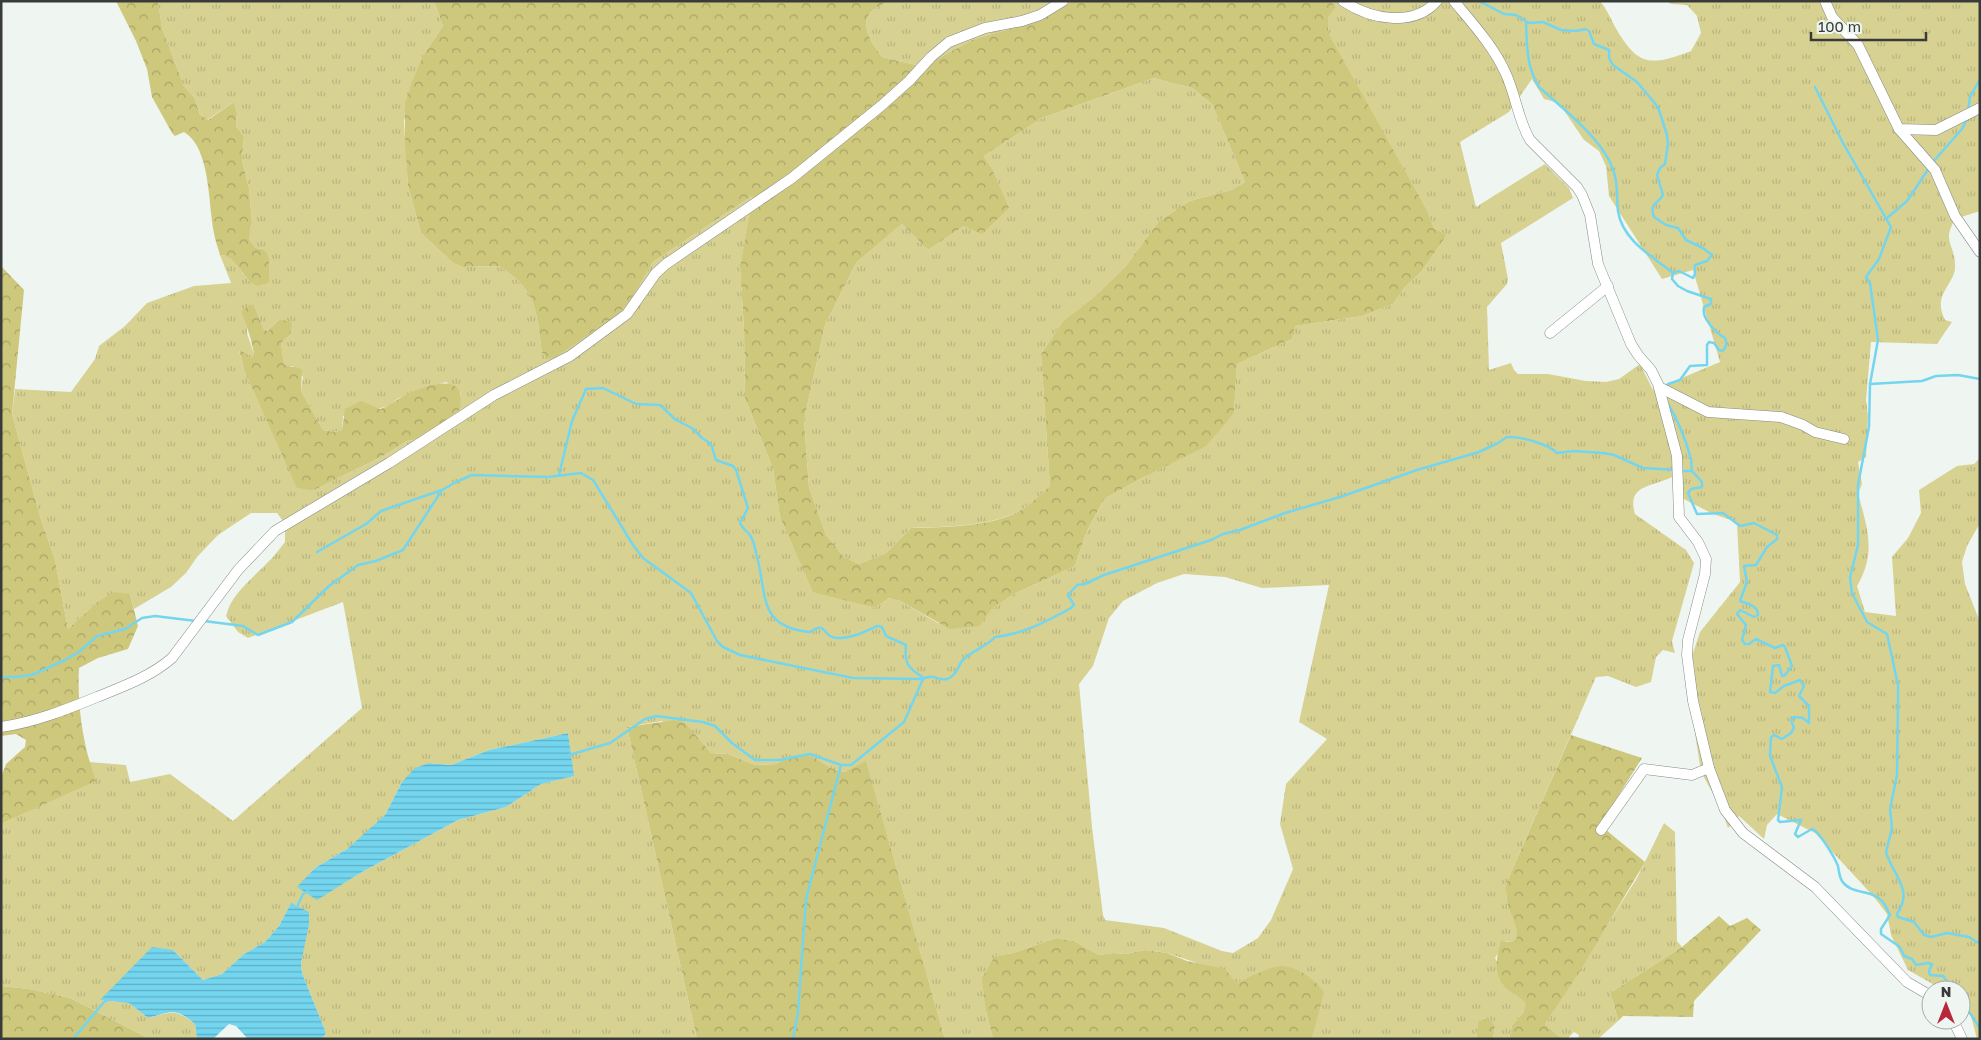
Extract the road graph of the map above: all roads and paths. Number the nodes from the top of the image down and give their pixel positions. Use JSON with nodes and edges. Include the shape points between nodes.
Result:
{"nodes":[{"id":1,"x":1063,"y":1,"type":"edge"},
{"id":2,"x":1343,"y":1,"type":"edge"},
{"id":3,"x":1437,"y":1,"type":"edge"},
{"id":4,"x":1454,"y":1,"type":"edge"},
{"id":5,"x":1825,"y":1,"type":"edge"},
{"id":6,"x":1980,"y":108,"type":"edge"},
{"id":7,"x":1899,"y":130,"type":"junction"},
{"id":8,"x":1980,"y":252,"type":"edge"},
{"id":9,"x":1608,"y":286,"type":"junction"},
{"id":10,"x":1550,"y":333,"type":"dead end"},
{"id":11,"x":1659,"y":387,"type":"junction"},
{"id":12,"x":1844,"y":439,"type":"dead end"},
{"id":13,"x":1,"y":728,"type":"edge"},
{"id":14,"x":1709,"y":768,"type":"junction"},
{"id":15,"x":1601,"y":830,"type":"dead end"},
{"id":16,"x":1921,"y":990,"type":"edge"}],
"edges":[{"from":1,"to":13,"type":"street","via":[[1040,15],[985,28],[949,42],[881,106],[792,178],[666,264],[613,326],[570,356],[494,395],[275,532],[238,570],[172,658],[159,669],[45,718]]},
{"from":2,"to":3,"type":"street","via":[[1368,14],[1390,18],[1411,17],[1427,11]]},
{"from":4,"to":9,"type":"street","via":[[1501,63],[1530,140],[1582,195],[1590,215],[1598,264]]},
{"from":5,"to":7,"type":"street","via":[[1832,16],[1858,45]]},
{"from":6,"to":7,"type":"street","via":[[1936,130]]},
{"from":7,"to":8,"type":"street","via":[[1935,170],[1956,216]]},
{"from":9,"to":10,"type":"street"},
{"from":9,"to":11,"type":"street","via":[[1631,344],[1651,370]]},
{"from":11,"to":12,"type":"street","via":[[1708,412],[1781,417],[1815,432]]},
{"from":11,"to":14,"type":"street","via":[[1677,456],[1679,516],[1706,559],[1689,634],[1688,655],[1693,702]]},
{"from":14,"to":15,"type":"street","via":[[1692,775],[1644,769]]},
{"from":14,"to":16,"type":"street","via":[[1725,810],[1743,833],[1815,887],[1907,982]]}]}
